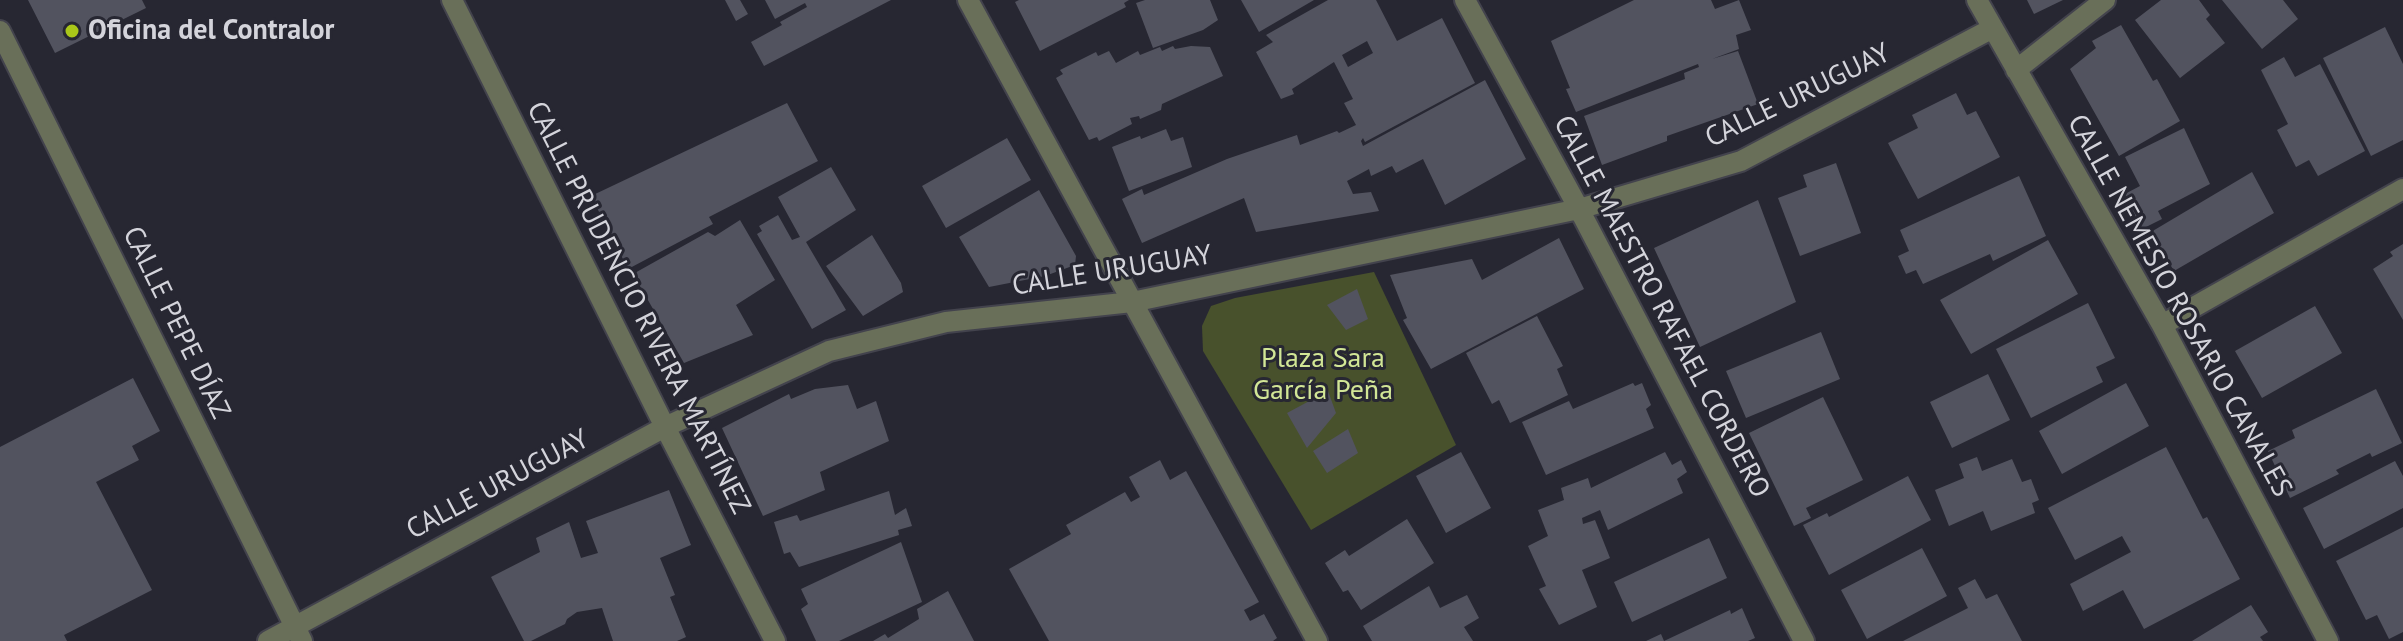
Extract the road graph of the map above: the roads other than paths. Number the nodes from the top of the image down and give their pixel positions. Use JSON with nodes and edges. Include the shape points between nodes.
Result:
{"nodes":[{"id":1,"x":452,"y":0,"type":"edge"},
{"id":2,"x":968,"y":0,"type":"edge"},
{"id":3,"x":1465,"y":0,"type":"edge"},
{"id":4,"x":1977,"y":0,"type":"edge"},
{"id":5,"x":2105,"y":0,"type":"edge"},
{"id":6,"x":1993,"y":28,"type":"junction"},
{"id":7,"x":0,"y":31,"type":"edge"},
{"id":8,"x":2016,"y":70,"type":"junction"},
{"id":9,"x":2403,"y":189,"type":"edge"},
{"id":10,"x":1579,"y":209,"type":"junction"},
{"id":11,"x":1132,"y":302,"type":"junction"},
{"id":12,"x":2162,"y":325,"type":"junction"},
{"id":13,"x":665,"y":427,"type":"junction"},
{"id":14,"x":299,"y":634,"type":"edge"},
{"id":15,"x":268,"y":641,"type":"edge"},
{"id":16,"x":775,"y":641,"type":"edge"},
{"id":17,"x":1317,"y":641,"type":"edge"},
{"id":18,"x":1804,"y":641,"type":"edge"},
{"id":19,"x":2328,"y":641,"type":"edge"}],
"edges":[{"from":1,"to":13,"type":"street","name":"CALLE PRUDENCIO RIVERA MARTÍNEZ"},
{"from":2,"to":11,"type":"street"},
{"from":3,"to":10,"type":"street","name":"CALLE MAESTRO RAFAEL CORDERO"},
{"from":4,"to":6,"type":"street","name":"CALLE NEMESIO ROSARIO CANALES"},
{"from":5,"to":8,"type":"street"},
{"from":6,"to":8,"type":"street","name":"CALLE NEMESIO ROSARIO CANALES"},
{"from":6,"to":10,"type":"street","name":"CALLE URUGUAY","via":[[1741,161]]},
{"from":7,"to":14,"type":"street","name":"CALLE PEPE DÍAZ"},
{"from":8,"to":12,"type":"street","name":"CALLE NEMESIO ROSARIO CANALES"},
{"from":9,"to":12,"type":"street"},
{"from":10,"to":11,"type":"street","name":"CALLE URUGUAY"},
{"from":10,"to":18,"type":"street","name":"CALLE MAESTRO RAFAEL CORDERO"},
{"from":11,"to":13,"type":"street","name":"CALLE URUGUAY","via":[[946,322],[829,351]]},
{"from":11,"to":17,"type":"street"},
{"from":12,"to":19,"type":"street","name":"CALLE NEMESIO ROSARIO CANALES"},
{"from":13,"to":14,"type":"street","name":"CALLE URUGUAY"},
{"from":13,"to":16,"type":"street","name":"CALLE PRUDENCIO RIVERA MARTÍNEZ"},
{"from":14,"to":15,"type":"street","name":"CALLE URUGUAY"}]}
